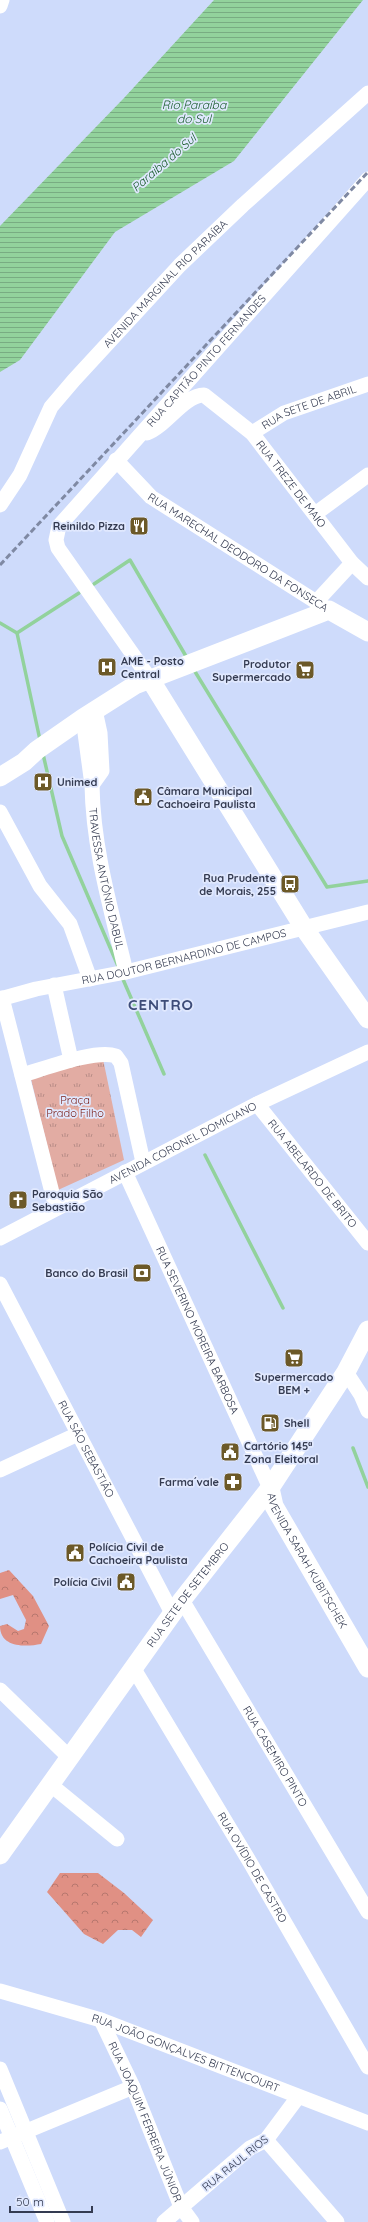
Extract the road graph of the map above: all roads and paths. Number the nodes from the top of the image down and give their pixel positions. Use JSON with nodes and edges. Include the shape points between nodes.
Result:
{"nodes":[{"id":1,"x":2,"y":0,"type":"edge"},
{"id":2,"x":0,"y":6,"type":"edge"},
{"id":3,"x":368,"y":93,"type":"edge"},
{"id":4,"x":368,"y":179,"type":"edge"},
{"id":5,"x":368,"y":384,"type":"edge"},
{"id":6,"x":252,"y":433,"type":"junction"},
{"id":7,"x":138,"y":436,"type":"junction"},
{"id":8,"x":116,"y":460,"type":"junction"},
{"id":9,"x":368,"y":475,"type":"edge"},
{"id":10,"x":0,"y":505,"type":"edge"},
{"id":11,"x":316,"y":514,"type":"junction"},
{"id":12,"x":352,"y":563,"type":"junction"},
{"id":13,"x":368,"y":578,"type":"edge"},
{"id":14,"x":323,"y":606,"type":"junction"},
{"id":15,"x":368,"y":632,"type":"edge"},
{"id":16,"x":150,"y":679,"type":"junction"},
{"id":17,"x":89,"y":714,"type":"junction"},
{"id":18,"x":37,"y":750,"type":"junction"},
{"id":19,"x":0,"y":761,"type":"edge"},
{"id":20,"x":0,"y":777,"type":"edge"},
{"id":21,"x":0,"y":812,"type":"edge"},
{"id":22,"x":368,"y":912,"type":"edge"},
{"id":23,"x":304,"y":928,"type":"junction"},
{"id":24,"x":126,"y":972,"type":"junction"},
{"id":25,"x":90,"y":979,"type":"junction"},
{"id":26,"x":54,"y":985,"type":"junction"},
{"id":27,"x":1,"y":999,"type":"edge"},
{"id":28,"x":368,"y":1019,"type":"edge"},
{"id":29,"x":368,"y":1052,"type":"edge"},
{"id":30,"x":71,"y":1060,"type":"junction"},
{"id":31,"x":22,"y":1075,"type":"junction"},
{"id":32,"x":257,"y":1104,"type":"junction"},
{"id":33,"x":143,"y":1162,"type":"junction"},
{"id":34,"x":125,"y":1172,"type":"junction"},
{"id":35,"x":56,"y":1208,"type":"junction"},
{"id":36,"x":0,"y":1238,"type":"edge"},
{"id":37,"x":368,"y":1243,"type":"edge"},
{"id":38,"x":0,"y":1284,"type":"edge"},
{"id":39,"x":368,"y":1330,"type":"edge"},
{"id":40,"x":346,"y":1372,"type":"junction"},
{"id":41,"x":368,"y":1411,"type":"edge"},
{"id":42,"x":78,"y":1434,"type":"junction"},
{"id":43,"x":0,"y":1470,"type":"edge"},
{"id":44,"x":270,"y":1488,"type":"junction"},
{"id":45,"x":177,"y":1606,"type":"junction"},
{"id":46,"x":346,"y":1617,"type":"junction"},
{"id":47,"x":368,"y":1644,"type":"edge"},
{"id":48,"x":368,"y":1668,"type":"edge"},
{"id":49,"x":134,"y":1669,"type":"junction"},
{"id":50,"x":0,"y":1690,"type":"edge"},
{"id":51,"x":70,"y":1758,"type":"junction"},
{"id":52,"x":51,"y":1785,"type":"junction"},
{"id":53,"x":117,"y":1839,"type":"dead end"},
{"id":54,"x":0,"y":1855,"type":"edge"},
{"id":55,"x":368,"y":1912,"type":"edge"},
{"id":56,"x":0,"y":1991,"type":"edge"},
{"id":57,"x":101,"y":2020,"type":"junction"},
{"id":58,"x":368,"y":2067,"type":"edge"},
{"id":59,"x":0,"y":2068,"type":"edge"},
{"id":60,"x":133,"y":2087,"type":"junction"},
{"id":61,"x":298,"y":2096,"type":"junction"},
{"id":62,"x":0,"y":2109,"type":"edge"},
{"id":63,"x":368,"y":2123,"type":"edge"},
{"id":64,"x":26,"y":2131,"type":"junction"},
{"id":65,"x":6,"y":2140,"type":"edge"},
{"id":66,"x":266,"y":2140,"type":"junction"},
{"id":67,"x":181,"y":2207,"type":"junction"},
{"id":68,"x":47,"y":2222,"type":"edge"},
{"id":69,"x":63,"y":2222,"type":"edge"},
{"id":70,"x":164,"y":2222,"type":"edge"},
{"id":71,"x":192,"y":2222,"type":"edge"},
{"id":72,"x":337,"y":2222,"type":"edge"}],
"edges":[{"from":1,"to":2,"type":"street"},
{"from":3,"to":10,"type":"street","name":"AVENIDA MARGINAL RIO PARAÍBA","via":[[186,260],[74,380],[51,407],[20,475]]},
{"from":4,"to":7,"type":"street","name":"RUA CAPITÃO PINTO FERNANDES"},
{"from":5,"to":6,"type":"street","name":"RUA SETE DE ABRIL","via":[[284,413]]},
{"from":6,"to":7,"type":"street","name":"RUA TREZE DE MAIO","via":[[202,395],[187,402],[158,428]]},
{"from":6,"to":11,"type":"street","name":"RUA TREZE DE MAIO"},
{"from":7,"to":8,"type":"street","name":"RUA CAPITÃO PINTO FERNANDES"},
{"from":8,"to":14,"type":"street","name":"RUA MARECHAL DEODORO DA FONSECA","via":[[151,497]]},
{"from":8,"to":16,"type":"street","name":"RUA CAPITÃO PINTO FERNANDES","via":[[59,526],[56,533],[58,548]]},
{"from":9,"to":11,"type":"street"},
{"from":11,"to":12,"type":"street","name":"RUA TREZE DE MAIO"},
{"from":12,"to":13,"type":"street","name":"RUA TREZE DE MAIO"},
{"from":12,"to":14,"type":"street"},
{"from":14,"to":15,"type":"main road","name":"RUA MARECHAL DEODORO DA FONSECA"},
{"from":14,"to":16,"type":"main road"},
{"from":16,"to":17,"type":"main road","via":[[130,688]]},
{"from":16,"to":23,"type":"main road"},
{"from":17,"to":18,"type":"main road"},
{"from":17,"to":24,"type":"street","name":"TRAVESSA ANTÔNIO DABUL","via":[[93,817],[101,873]]},
{"from":18,"to":19,"type":"main road"},
{"from":18,"to":20,"type":"main road","via":[[24,762]]},
{"from":21,"to":25,"type":"street","via":[[40,886],[70,924]]},
{"from":22,"to":23,"type":"street","name":"RUA DOUTOR BERNARDINO DE CAMPOS"},
{"from":23,"to":24,"type":"street","name":"RUA DOUTOR BERNARDINO DE CAMPOS"},
{"from":23,"to":28,"type":"main road"},
{"from":24,"to":25,"type":"street","name":"RUA DOUTOR BERNARDINO DE CAMPOS"},
{"from":25,"to":26,"type":"street","name":"RUA DOUTOR BERNARDINO DE CAMPOS"},
{"from":26,"to":27,"type":"street","name":"RUA DOUTOR BERNARDINO DE CAMPOS"},
{"from":26,"to":30,"type":"street"},
{"from":27,"to":31,"type":"street"},
{"from":29,"to":32,"type":"street","name":"AVENIDA CORONEL DOMICIANO"},
{"from":30,"to":31,"type":"street"},
{"from":30,"to":33,"type":"street","via":[[103,1054],[110,1054],[119,1059]]},
{"from":31,"to":35,"type":"street"},
{"from":32,"to":33,"type":"street","name":"AVENIDA CORONEL DOMICIANO"},
{"from":32,"to":37,"type":"street","name":"RUA ABELARDO DE BRITO"},
{"from":33,"to":34,"type":"street","name":"AVENIDA CORONEL DOMICIANO"},
{"from":34,"to":35,"type":"street","name":"AVENIDA CORONEL DOMICIANO"},
{"from":34,"to":44,"type":"street","name":"RUA SEVERINO MOREIRA BARBOSA"},
{"from":35,"to":36,"type":"street","name":"AVENIDA CORONEL DOMICIANO"},
{"from":38,"to":42,"type":"street","name":"RUA SÃO SEBASTIÃO"},
{"from":39,"to":40,"type":"main road","name":"RUA SETE DE SETEMBRO"},
{"from":40,"to":41,"type":"street"},
{"from":40,"to":44,"type":"main road","name":"RUA SETE DE SETEMBRO"},
{"from":42,"to":43,"type":"street"},
{"from":42,"to":45,"type":"street","name":"RUA SÃO SEBASTIÃO"},
{"from":44,"to":45,"type":"main road","name":"RUA SETE DE SETEMBRO"},
{"from":44,"to":46,"type":"main road","name":"AVENIDA SARAH KUBITSCHEK"},
{"from":45,"to":49,"type":"main road","name":"RUA SETE DE SETEMBRO"},
{"from":45,"to":55,"type":"street","name":"RUA CASEMIRO PINTO"},
{"from":46,"to":47,"type":"main road","name":"AVENIDA SARAH KUBITSCHEK"},
{"from":46,"to":48,"type":"main road","name":"AVENIDA SARAH KUBITSCHEK"},
{"from":49,"to":51,"type":"main road","name":"RUA SETE DE SETEMBRO"},
{"from":49,"to":58,"type":"street","name":"RUA OVÍDIO DE CASTRO","via":[[251,1864]]},
{"from":50,"to":51,"type":"street"},
{"from":51,"to":52,"type":"main road","name":"RUA SETE DE SETEMBRO"},
{"from":52,"to":53,"type":"street"},
{"from":52,"to":54,"type":"main road","name":"RUA SETE DE SETEMBRO"},
{"from":56,"to":57,"type":"street","name":"RUA JOÃO GONÇALVES BITTENCOURT"},
{"from":57,"to":60,"type":"street","name":"RUA JOAQUIM FERREIRA JÚNIOR"},
{"from":57,"to":61,"type":"street","name":"RUA JOÃO GONÇALVES BITTENCOURT"},
{"from":59,"to":64,"type":"street"},
{"from":60,"to":64,"type":"street"},
{"from":60,"to":67,"type":"street","name":"RUA JOAQUIM FERREIRA JÚNIOR"},
{"from":61,"to":63,"type":"street","name":"RUA JOÃO GONÇALVES BITTENCOURT"},
{"from":61,"to":66,"type":"street","name":"RUA RAUL RIOS"},
{"from":62,"to":65,"type":"street"},
{"from":64,"to":65,"type":"street"},
{"from":64,"to":69,"type":"street"},
{"from":65,"to":68,"type":"street"},
{"from":66,"to":67,"type":"street","name":"RUA RAUL RIOS","via":[[250,2148]]},
{"from":66,"to":72,"type":"street"},
{"from":67,"to":70,"type":"street","name":"RUA RAUL RIOS"},
{"from":67,"to":71,"type":"street","name":"RUA JOAQUIM FERREIRA JÚNIOR"}]}
